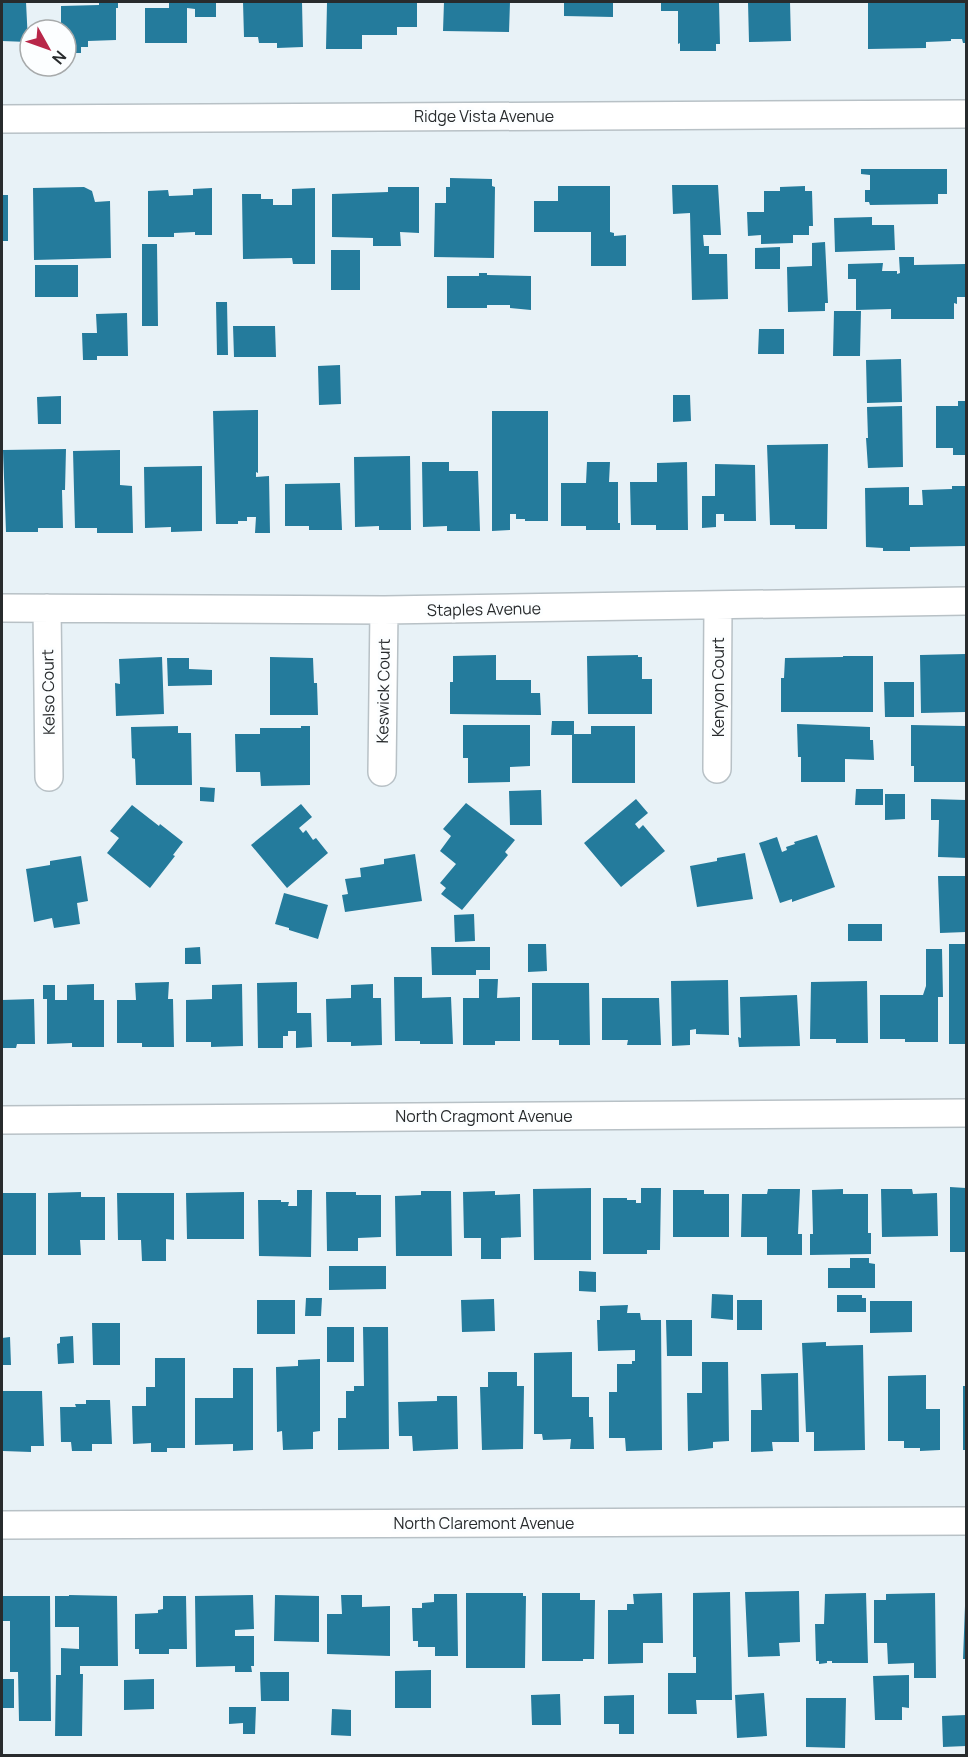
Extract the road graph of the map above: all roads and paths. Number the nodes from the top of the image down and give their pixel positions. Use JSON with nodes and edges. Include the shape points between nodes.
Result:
{"nodes":[{"id":1,"x":966,"y":114,"type":"edge"},
{"id":2,"x":2,"y":119,"type":"edge"},
{"id":3,"x":966,"y":601,"type":"edge"},
{"id":4,"x":718,"y":605,"type":"junction"},
{"id":5,"x":2,"y":608,"type":"edge"},
{"id":6,"x":47,"y":608,"type":"junction"},
{"id":7,"x":384,"y":610,"type":"junction"},
{"id":8,"x":717,"y":769,"type":"dead end"},
{"id":9,"x":382,"y":772,"type":"dead end"},
{"id":10,"x":49,"y":777,"type":"dead end"},
{"id":11,"x":966,"y":1113,"type":"edge"},
{"id":12,"x":2,"y":1120,"type":"edge"},
{"id":13,"x":966,"y":1521,"type":"edge"},
{"id":14,"x":2,"y":1525,"type":"edge"}],
"edges":[{"from":1,"to":2,"type":"street","name":"Ridge Vista Avenue"},
{"from":3,"to":4,"type":"street","name":"Staples Avenue"},
{"from":4,"to":7,"type":"street","name":"Staples Avenue"},
{"from":4,"to":8,"type":"street","name":"Kenyon Court"},
{"from":5,"to":6,"type":"street","name":"Staples Avenue"},
{"from":6,"to":7,"type":"street","name":"Staples Avenue"},
{"from":6,"to":10,"type":"street","name":"Kelso Court"},
{"from":7,"to":9,"type":"street","name":"Keswick Court"},
{"from":11,"to":12,"type":"street","name":"North Cragmont Avenue"},
{"from":13,"to":14,"type":"street","name":"North Claremont Avenue"}]}
